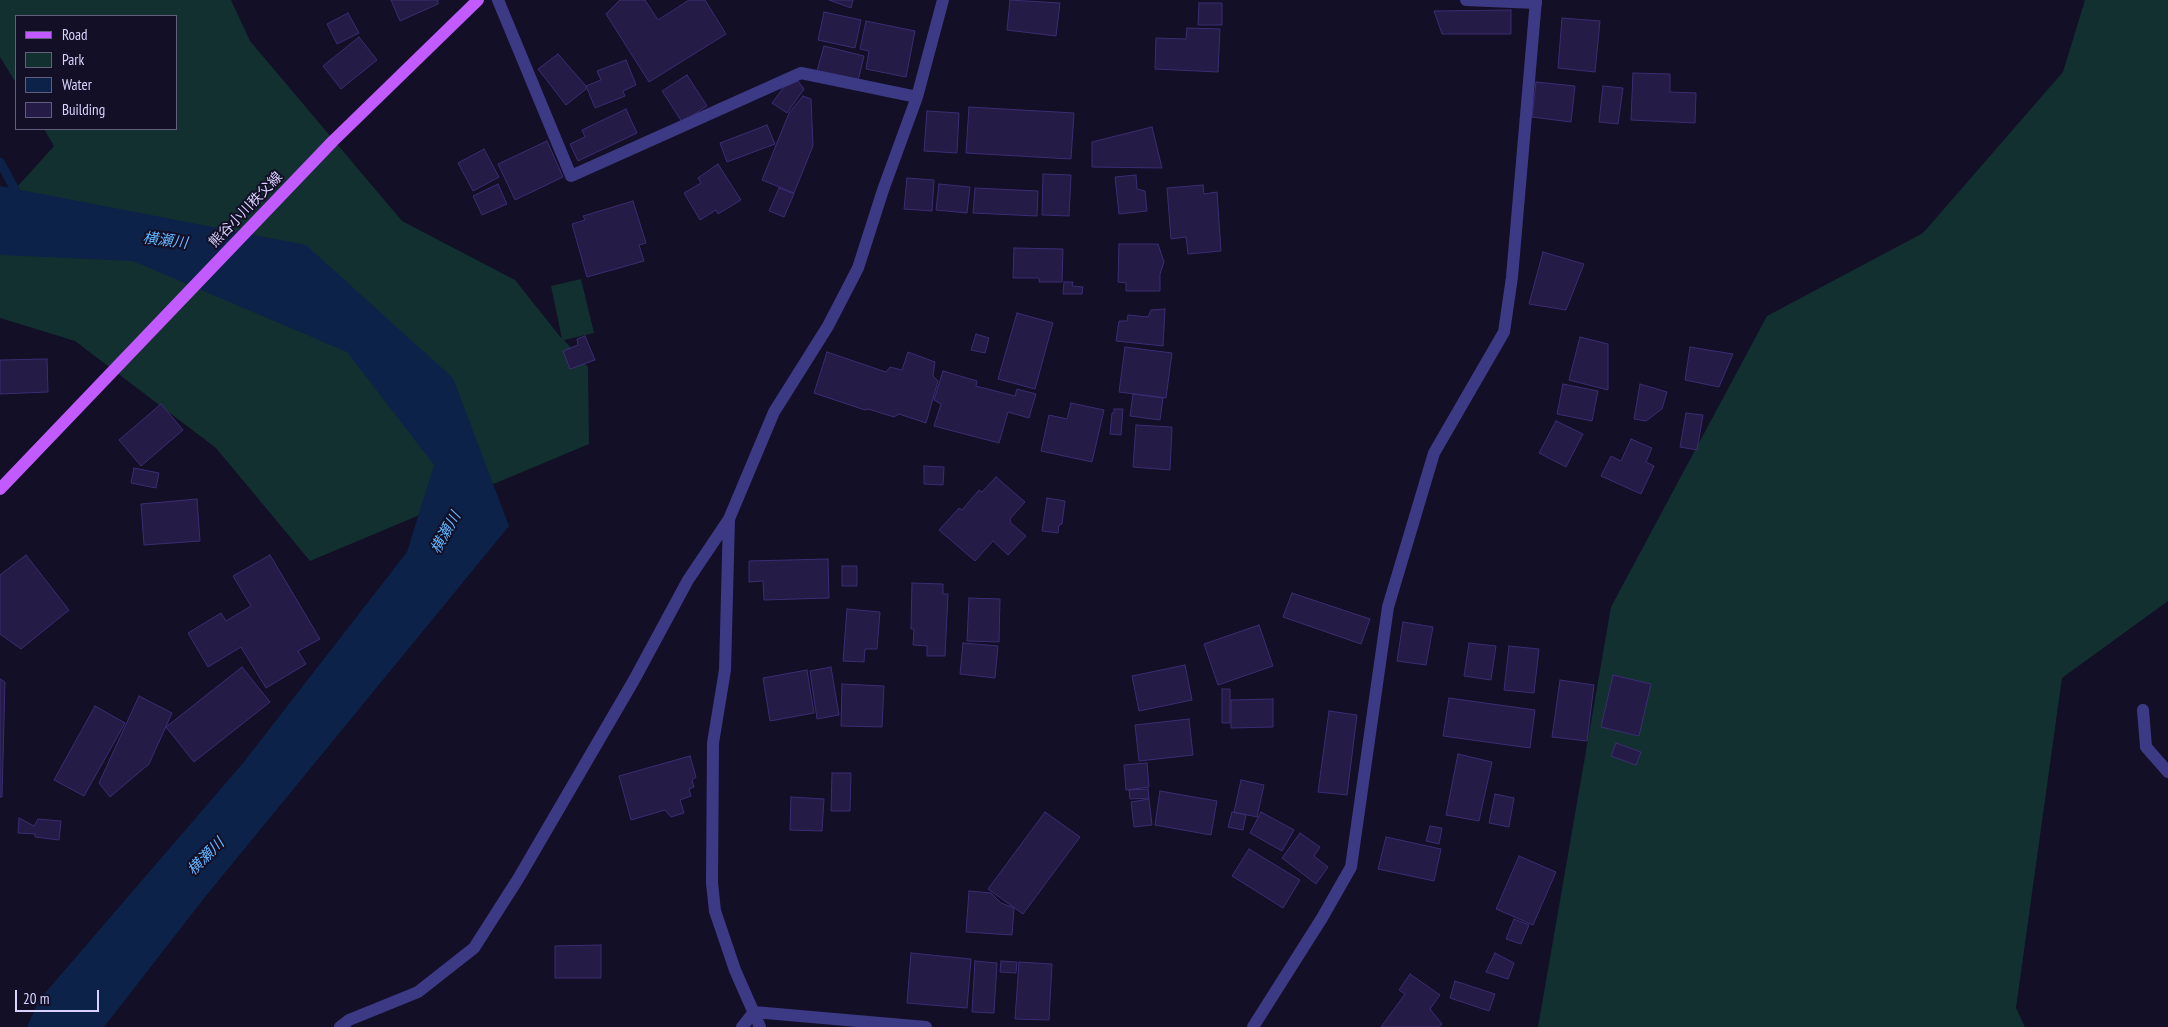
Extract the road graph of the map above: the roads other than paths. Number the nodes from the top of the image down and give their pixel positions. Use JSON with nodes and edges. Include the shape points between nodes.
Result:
{"nodes":[{"id":1,"x":478,"y":0,"type":"edge"},
{"id":2,"x":498,"y":0,"type":"edge"},
{"id":3,"x":943,"y":0,"type":"edge"},
{"id":4,"x":1466,"y":0,"type":"edge"},
{"id":5,"x":1536,"y":2,"type":"edge"},
{"id":6,"x":917,"y":97,"type":"junction"},
{"id":7,"x":0,"y":489,"type":"edge"},
{"id":8,"x":729,"y":519,"type":"junction"},
{"id":9,"x":2143,"y":710,"type":"dead end"},
{"id":10,"x":2168,"y":772,"type":"edge"},
{"id":11,"x":754,"y":1012,"type":"junction"},
{"id":12,"x":340,"y":1027,"type":"edge"},
{"id":13,"x":742,"y":1027,"type":"edge"},
{"id":14,"x":760,"y":1027,"type":"edge"},
{"id":15,"x":926,"y":1027,"type":"edge"},
{"id":16,"x":1253,"y":1027,"type":"edge"}],
"edges":[{"from":1,"to":7,"type":"main road","name":"熊谷小川秩父線","via":[[333,141]]},
{"from":2,"to":6,"type":"street","via":[[571,176],[801,73]]},
{"from":3,"to":6,"type":"street"},
{"from":4,"to":5,"type":"street"},
{"from":5,"to":16,"type":"street","via":[[1512,276],[1504,332],[1434,452],[1390,599],[1351,867]]},
{"from":6,"to":8,"type":"street","via":[[858,268],[828,326],[774,412]]},
{"from":8,"to":11,"type":"street","via":[[725,670],[713,743],[712,883],[715,911],[735,970]]},
{"from":8,"to":12,"type":"street","via":[[688,580],[624,697],[474,948],[418,992],[349,1020]]},
{"from":9,"to":10,"type":"street","via":[[2146,747]]},
{"from":11,"to":13,"type":"street"},
{"from":11,"to":14,"type":"street"},
{"from":11,"to":15,"type":"street"}]}
